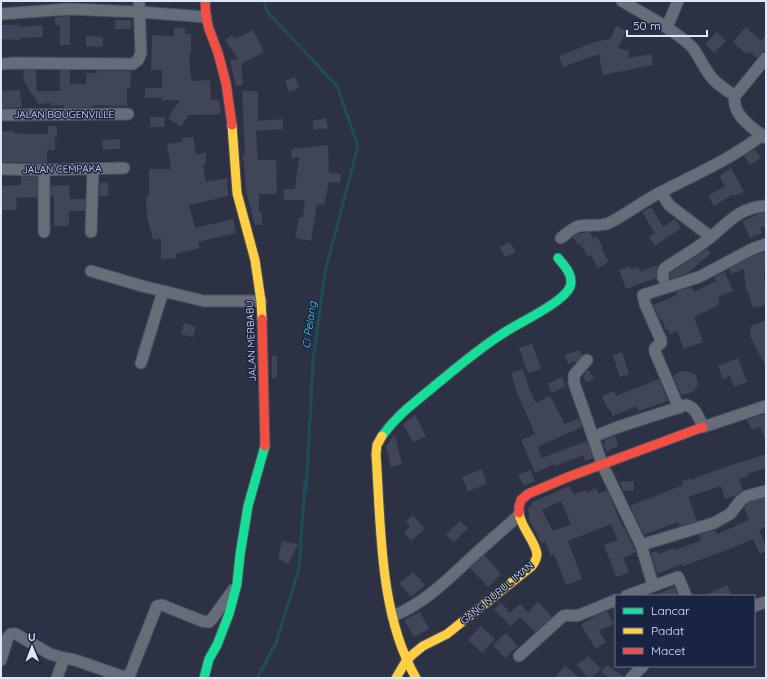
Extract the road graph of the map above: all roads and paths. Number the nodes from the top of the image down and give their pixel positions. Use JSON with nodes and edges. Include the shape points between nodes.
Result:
{"nodes":[{"id":1,"x":204,"y":1,"type":"edge"},
{"id":2,"x":622,"y":1,"type":"edge"},
{"id":3,"x":678,"y":1,"type":"edge"},
{"id":4,"x":139,"y":6,"type":"edge"},
{"id":5,"x":1,"y":14,"type":"edge"},
{"id":6,"x":206,"y":17,"type":"junction"},
{"id":7,"x":667,"y":27,"type":"junction"},
{"id":8,"x":766,"y":58,"type":"edge"},
{"id":9,"x":1,"y":64,"type":"edge"},
{"id":10,"x":735,"y":96,"type":"junction"},
{"id":11,"x":128,"y":114,"type":"dead end"},
{"id":12,"x":1,"y":115,"type":"edge"},
{"id":13,"x":764,"y":136,"type":"edge"},
{"id":14,"x":124,"y":168,"type":"dead end"},
{"id":15,"x":1,"y":169,"type":"edge"},
{"id":16,"x":93,"y":169,"type":"junction"},
{"id":17,"x":44,"y":170,"type":"junction"},
{"id":18,"x":661,"y":192,"type":"junction"},
{"id":19,"x":766,"y":206,"type":"edge"},
{"id":20,"x":44,"y":232,"type":"dead end"},
{"id":21,"x":91,"y":232,"type":"dead end"},
{"id":22,"x":711,"y":237,"type":"junction"},
{"id":23,"x":561,"y":238,"type":"dead end"},
{"id":24,"x":766,"y":244,"type":"edge"},
{"id":25,"x":558,"y":258,"type":"dead end"},
{"id":26,"x":91,"y":271,"type":"dead end"},
{"id":27,"x":663,"y":278,"type":"dead end"},
{"id":28,"x":163,"y":291,"type":"junction"},
{"id":29,"x":261,"y":301,"type":"junction"},
{"id":30,"x":586,"y":360,"type":"dead end"},
{"id":31,"x":141,"y":363,"type":"dead end"},
{"id":32,"x":766,"y":406,"type":"edge"},
{"id":33,"x":679,"y":408,"type":"junction"},
{"id":34,"x":703,"y":427,"type":"junction"},
{"id":35,"x":594,"y":437,"type":"junction"},
{"id":36,"x":602,"y":464,"type":"junction"},
{"id":37,"x":766,"y":491,"type":"edge"},
{"id":38,"x":518,"y":516,"type":"junction"},
{"id":39,"x":641,"y":545,"type":"junction"},
{"id":40,"x":237,"y":584,"type":"junction"},
{"id":41,"x":653,"y":585,"type":"junction"},
{"id":42,"x":628,"y":595,"type":"edge"},
{"id":43,"x":686,"y":595,"type":"edge"},
{"id":44,"x":615,"y":600,"type":"edge"},
{"id":45,"x":766,"y":602,"type":"edge"},
{"id":46,"x":755,"y":606,"type":"edge"},
{"id":47,"x":393,"y":616,"type":"junction"},
{"id":48,"x":519,"y":656,"type":"dead end"},
{"id":49,"x":64,"y":658,"type":"junction"},
{"id":50,"x":409,"y":658,"type":"junction"},
{"id":51,"x":1,"y":660,"type":"edge"},
{"id":52,"x":642,"y":667,"type":"edge"},
{"id":53,"x":57,"y":678,"type":"edge"},
{"id":54,"x":204,"y":678,"type":"edge"},
{"id":55,"x":396,"y":678,"type":"edge"},
{"id":56,"x":416,"y":678,"type":"edge"},
{"id":57,"x":631,"y":678,"type":"edge"}],
"edges":[{"from":1,"to":6,"type":"street","name":"JALAN MERBABU"},
{"from":2,"to":7,"type":"street"},
{"from":3,"to":7,"type":"street"},
{"from":4,"to":5,"type":"street"},
{"from":4,"to":6,"type":"street"},
{"from":4,"to":9,"type":"street","via":[[141,53],[133,64]]},
{"from":6,"to":29,"type":"street","name":"JALAN MERBABU","via":[[226,82],[237,193],[256,260]]},
{"from":7,"to":10,"type":"street","via":[[690,45],[712,78]]},
{"from":8,"to":10,"type":"street"},
{"from":10,"to":13,"type":"street","via":[[733,102],[738,113]]},
{"from":11,"to":12,"type":"street","name":"JALAN BOUGENVILLE"},
{"from":13,"to":18,"type":"street"},
{"from":14,"to":16,"type":"street","name":"JALAN CEMPAKA"},
{"from":15,"to":17,"type":"street","name":"JALAN CEMPAKA"},
{"from":16,"to":17,"type":"street","name":"JALAN CEMPAKA"},
{"from":16,"to":21,"type":"street"},
{"from":17,"to":20,"type":"street"},
{"from":18,"to":22,"type":"street","via":[[669,205]]},
{"from":18,"to":23,"type":"street","via":[[606,224],[579,226]]},
{"from":19,"to":22,"type":"street","via":[[752,208],[738,215]]},
{"from":22,"to":27,"type":"street","via":[[665,268]]},
{"from":24,"to":33,"type":"street","via":[[699,277],[643,295],[661,340],[655,352]]},
{"from":25,"to":47,"type":"street","via":[[572,280],[570,290],[470,356],[394,420],[377,446],[384,569],[387,596]]},
{"from":26,"to":28,"type":"street"},
{"from":28,"to":29,"type":"street","via":[[204,300]]},
{"from":28,"to":31,"type":"street"},
{"from":29,"to":40,"type":"street","name":"JALAN MERBABU","via":[[264,452],[248,506]]},
{"from":30,"to":35,"type":"street","via":[[574,375],[574,383]]},
{"from":32,"to":34,"type":"street"},
{"from":33,"to":34,"type":"street","via":[[690,406]]},
{"from":33,"to":35,"type":"street"},
{"from":34,"to":36,"type":"street"},
{"from":35,"to":36,"type":"street"},
{"from":36,"to":38,"type":"street","via":[[528,494],[520,502]]},
{"from":36,"to":39,"type":"street"},
{"from":37,"to":39,"type":"street","via":[[747,496],[730,514],[714,523]]},
{"from":38,"to":47,"type":"street","via":[[438,589],[415,606]]},
{"from":38,"to":50,"type":"street","name":"GANG NURUL IMAN","via":[[532,542],[537,555],[536,561],[447,634],[423,646]]},
{"from":39,"to":41,"type":"street"},
{"from":40,"to":49,"type":"street","via":[[209,622],[162,605],[156,606],[130,674],[126,676]]},
{"from":40,"to":54,"type":"street","name":"JALAN MERBABU","via":[[229,614],[209,659]]},
{"from":41,"to":42,"type":"street"},
{"from":41,"to":43,"type":"street","via":[[678,577]]},
{"from":44,"to":48,"type":"street","via":[[579,615],[563,616]]},
{"from":45,"to":46,"type":"street"},
{"from":47,"to":50,"type":"street","via":[[399,642]]},
{"from":49,"to":51,"type":"street","via":[[50,654],[16,634],[11,634]]},
{"from":49,"to":53,"type":"street"},
{"from":50,"to":55,"type":"street"},
{"from":50,"to":56,"type":"street"},
{"from":52,"to":57,"type":"street"}]}
